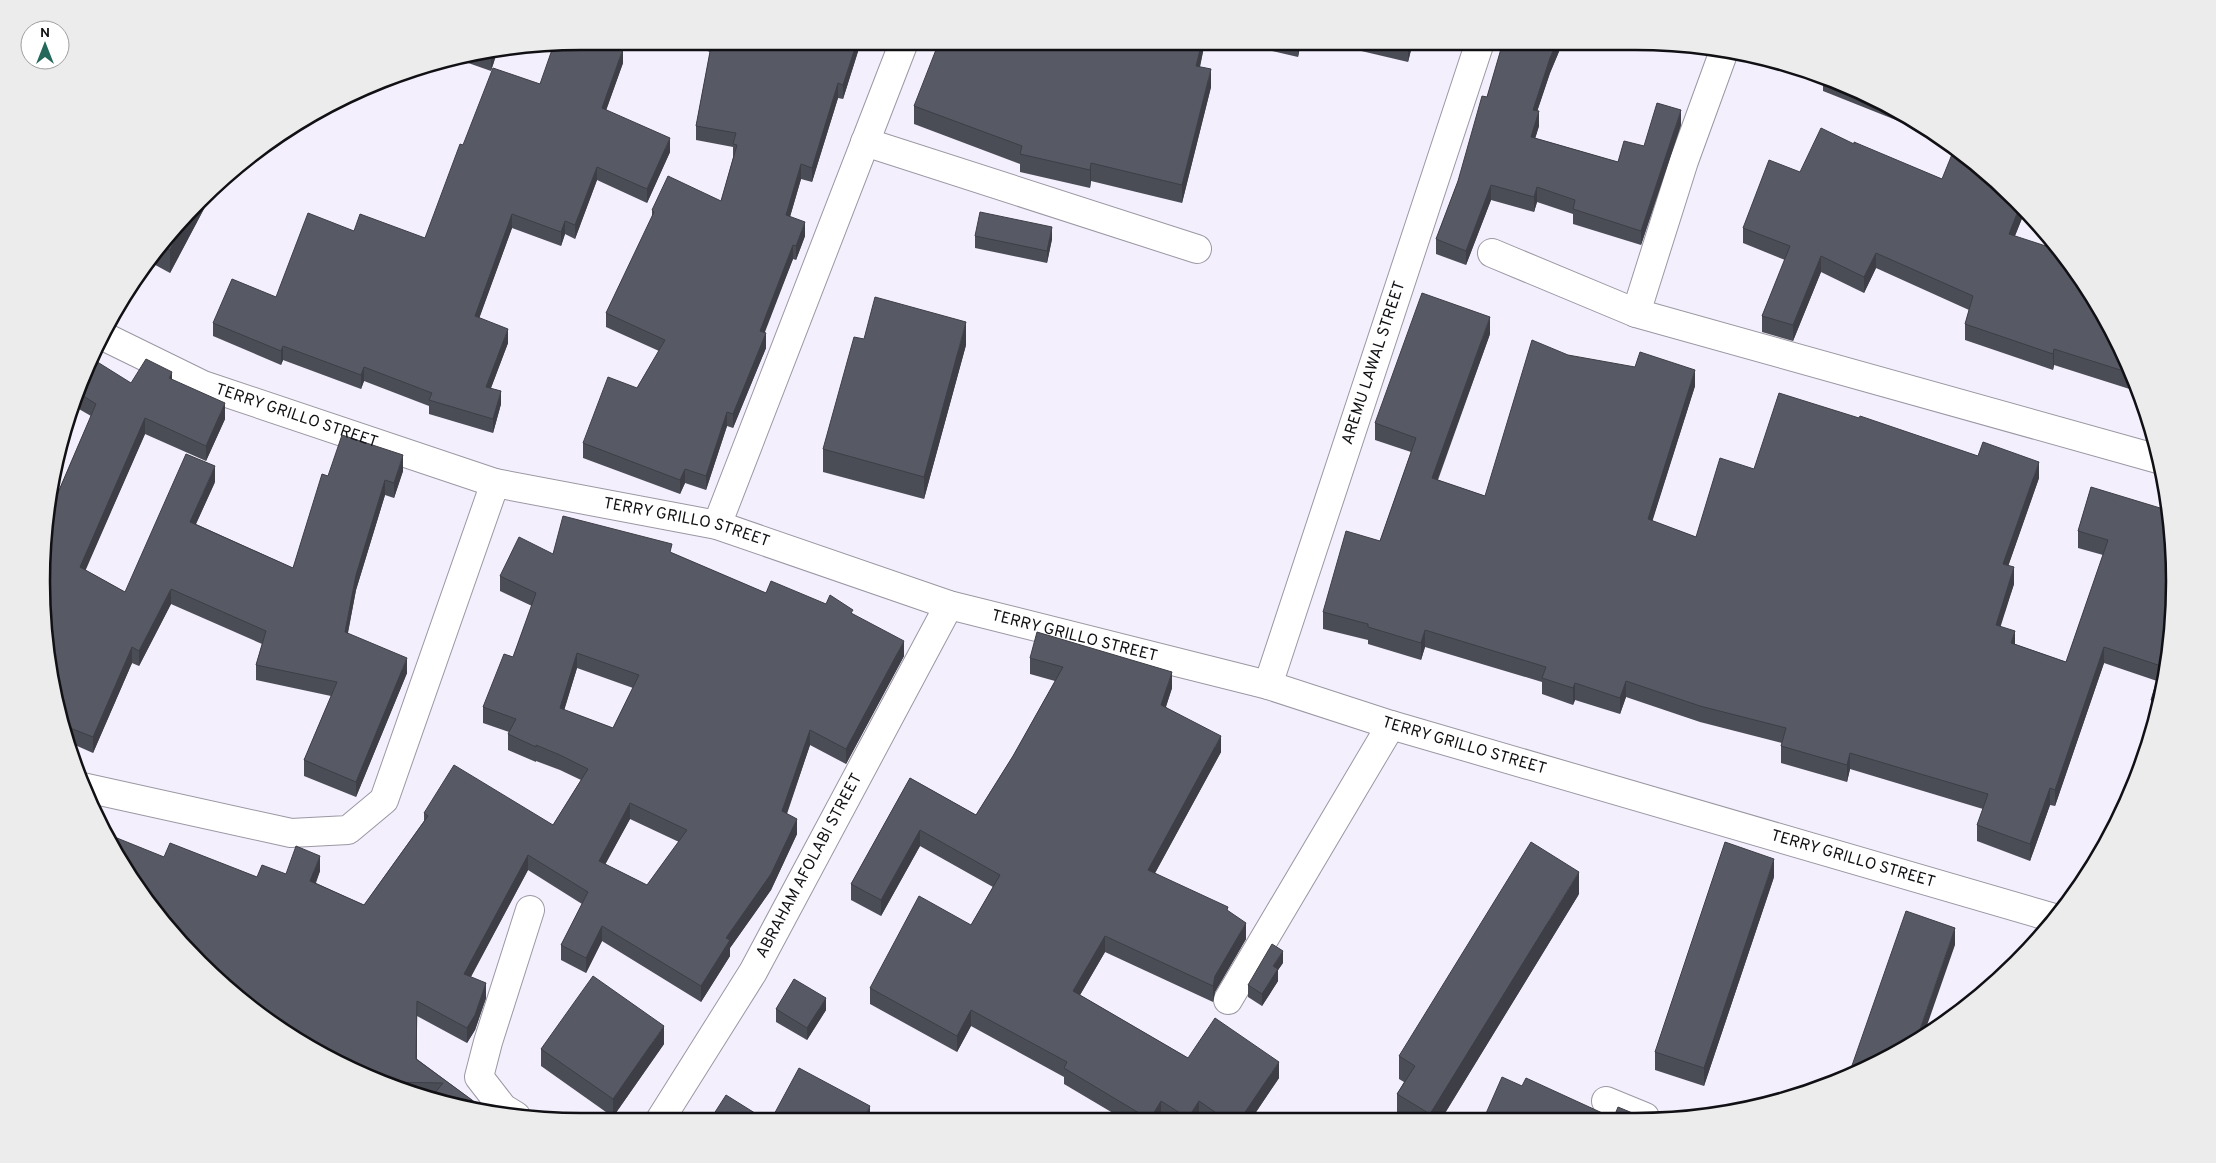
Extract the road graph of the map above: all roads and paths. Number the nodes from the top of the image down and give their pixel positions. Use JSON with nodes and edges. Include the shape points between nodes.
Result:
{"nodes":[{"id":1,"x":901,"y":50,"type":"edge"},
{"id":2,"x":1477,"y":50,"type":"edge"},
{"id":3,"x":1722,"y":58,"type":"edge"},
{"id":4,"x":865,"y":142,"type":"junction"},
{"id":5,"x":1197,"y":249,"type":"dead end"},
{"id":6,"x":1492,"y":252,"type":"dead end"},
{"id":7,"x":1636,"y":314,"type":"junction"},
{"id":8,"x":109,"y":339,"type":"edge"},
{"id":9,"x":2151,"y":457,"type":"edge"},
{"id":10,"x":494,"y":483,"type":"junction"},
{"id":11,"x":717,"y":524,"type":"junction"},
{"id":12,"x":949,"y":605,"type":"junction"},
{"id":13,"x":1268,"y":685,"type":"junction"},
{"id":14,"x":1391,"y":725,"type":"junction"},
{"id":15,"x":92,"y":789,"type":"edge"},
{"id":16,"x":530,"y":910,"type":"dead end"},
{"id":17,"x":2047,"y":916,"type":"edge"},
{"id":18,"x":1228,"y":1000,"type":"dead end"},
{"id":19,"x":1606,"y":1101,"type":"dead end"},
{"id":20,"x":501,"y":1106,"type":"edge"},
{"id":21,"x":664,"y":1113,"type":"edge"},
{"id":22,"x":1635,"y":1113,"type":"edge"}],
"edges":[{"from":1,"to":4,"type":"street"},
{"from":2,"to":13,"type":"street","name":"AREMU LAWAL STREET"},
{"from":3,"to":7,"type":"street","via":[[1684,161]]},
{"from":4,"to":5,"type":"street"},
{"from":4,"to":11,"type":"street"},
{"from":6,"to":7,"type":"street"},
{"from":7,"to":9,"type":"street"},
{"from":8,"to":10,"type":"street","name":"TERRY GRILLO STREET","via":[[203,384]]},
{"from":10,"to":11,"type":"street","name":"TERRY GRILLO STREET"},
{"from":10,"to":15,"type":"street","via":[[384,800],[348,830],[291,833]]},
{"from":11,"to":12,"type":"street","name":"TERRY GRILLO STREET"},
{"from":12,"to":13,"type":"street","name":"TERRY GRILLO STREET"},
{"from":12,"to":21,"type":"street","name":"ABRAHAM AFOLABI STREET","via":[[753,972]]},
{"from":13,"to":14,"type":"street","name":"TERRY GRILLO STREET"},
{"from":14,"to":17,"type":"street","name":"TERRY GRILLO STREET"},
{"from":14,"to":18,"type":"street"},
{"from":16,"to":20,"type":"street","via":[[479,1077]]},
{"from":19,"to":22,"type":"street"}]}
